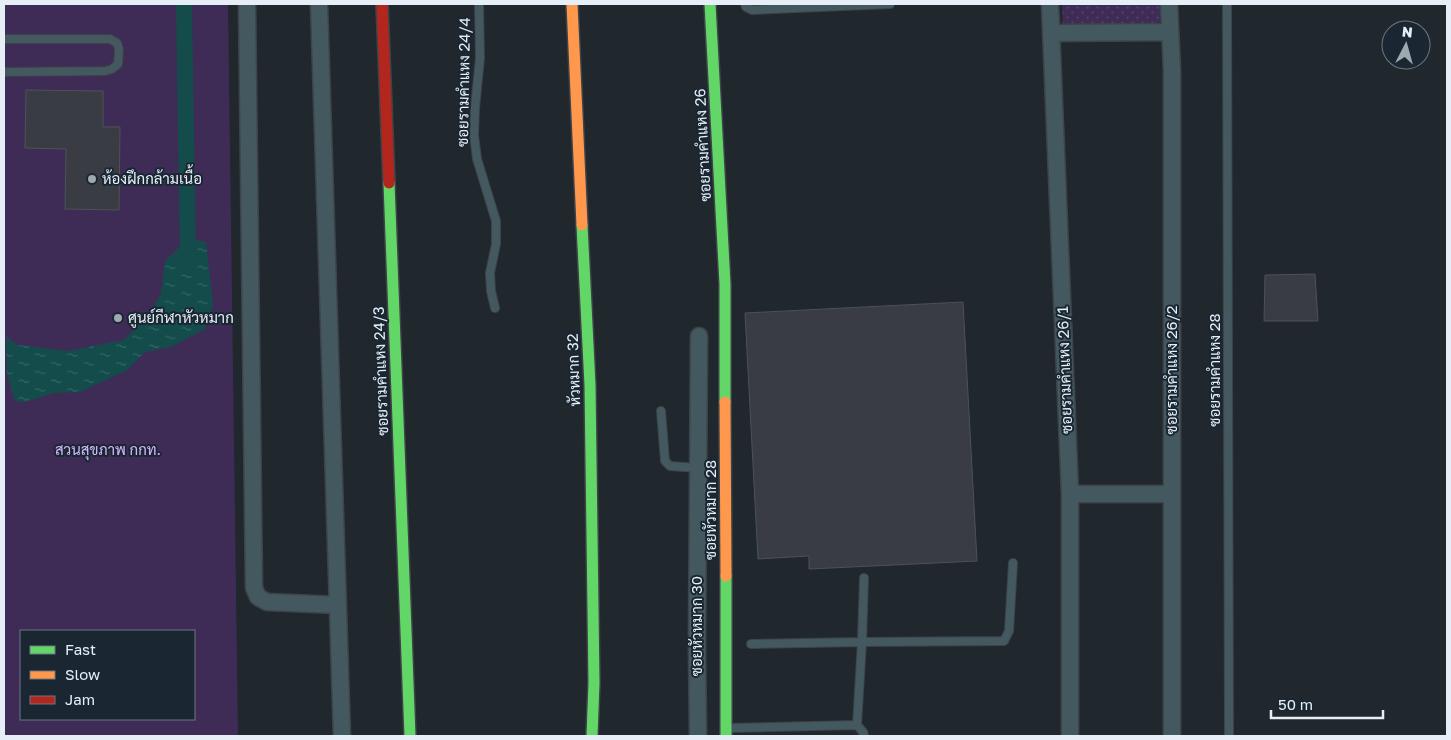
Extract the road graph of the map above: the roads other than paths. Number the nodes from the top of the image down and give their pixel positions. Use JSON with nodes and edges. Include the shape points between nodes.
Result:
{"nodes":[{"id":1,"x":247,"y":4,"type":"edge"},
{"id":2,"x":319,"y":4,"type":"edge"},
{"id":3,"x":382,"y":4,"type":"edge"},
{"id":4,"x":479,"y":4,"type":"edge"},
{"id":5,"x":572,"y":4,"type":"edge"},
{"id":6,"x":710,"y":4,"type":"edge"},
{"id":7,"x":745,"y":4,"type":"edge"},
{"id":8,"x":890,"y":4,"type":"edge"},
{"id":9,"x":1050,"y":4,"type":"edge"},
{"id":10,"x":1170,"y":4,"type":"edge"},
{"id":11,"x":1227,"y":4,"type":"edge"},
{"id":12,"x":1170,"y":32,"type":"junction"},
{"id":13,"x":1051,"y":33,"type":"junction"},
{"id":14,"x":4,"y":39,"type":"edge"},
{"id":15,"x":4,"y":72,"type":"edge"},
{"id":16,"x":725,"y":284,"type":"joint"},
{"id":17,"x":495,"y":308,"type":"dead end"},
{"id":18,"x":699,"y":336,"type":"dead end"},
{"id":19,"x":661,"y":411,"type":"dead end"},
{"id":20,"x":698,"y":468,"type":"junction"},
{"id":21,"x":1070,"y":494,"type":"junction"},
{"id":22,"x":1172,"y":494,"type":"junction"},
{"id":23,"x":1013,"y":563,"type":"dead end"},
{"id":24,"x":864,"y":578,"type":"dead end"},
{"id":25,"x":338,"y":604,"type":"junction"},
{"id":26,"x":862,"y":642,"type":"junction"},
{"id":27,"x":751,"y":644,"type":"dead end"},
{"id":28,"x":857,"y":725,"type":"junction"},
{"id":29,"x":767,"y":727,"type":"junction"},
{"id":30,"x":726,"y":732,"type":"edge"},
{"id":31,"x":342,"y":736,"type":"edge"},
{"id":32,"x":410,"y":736,"type":"edge"},
{"id":33,"x":592,"y":736,"type":"edge"},
{"id":34,"x":698,"y":736,"type":"edge"},
{"id":35,"x":767,"y":736,"type":"edge"},
{"id":36,"x":864,"y":736,"type":"edge"},
{"id":37,"x":1070,"y":736,"type":"edge"},
{"id":38,"x":1172,"y":736,"type":"edge"},
{"id":39,"x":1230,"y":736,"type":"edge"}],
"edges":[{"from":1,"to":25,"type":"street","via":[[254,588],[258,597],[267,602]]},
{"from":2,"to":25,"type":"street"},
{"from":3,"to":32,"type":"street","name":"ซอยรามคำแหง 24/3"},
{"from":4,"to":17,"type":"lane","name":"ซอยรามคำแหง 24/4","via":[[480,74],[474,135],[477,159],[496,221],[496,244],[490,273]]},
{"from":5,"to":33,"type":"street","name":"หัวหมาก 32","via":[[590,385]]},
{"from":6,"to":16,"type":"street","name":"ซอยรามคำแหง 26"},
{"from":7,"to":8,"type":"lane","via":[[752,10]]},
{"from":9,"to":13,"type":"street","name":"ซอยรามคำแหง 26/1"},
{"from":10,"to":12,"type":"street","name":"ซอยรามคำแหง 26/2"},
{"from":11,"to":39,"type":"lane","name":"ซอยรามคำแหง 28"},
{"from":12,"to":13,"type":"street"},
{"from":12,"to":22,"type":"street","name":"ซอยรามคำแหง 26/2"},
{"from":13,"to":21,"type":"street","name":"ซอยรามคำแหง 26/1"},
{"from":14,"to":15,"type":"lane","via":[[110,38],[119,49],[118,64],[105,71]]},
{"from":16,"to":30,"type":"street","name":"ซอยหัวหมาก 28"},
{"from":18,"to":20,"type":"street","name":"ซอยหัวหมาก 30"},
{"from":19,"to":20,"type":"lane","via":[[665,461],[670,466]]},
{"from":20,"to":34,"type":"street","name":"ซอยหัวหมาก 30"},
{"from":21,"to":22,"type":"street"},
{"from":21,"to":37,"type":"street","name":"ซอยรามคำแหง 26/1"},
{"from":22,"to":38,"type":"street","name":"ซอยรามคำแหง 26/2"},
{"from":23,"to":26,"type":"lane","via":[[1009,631],[1004,641]]},
{"from":24,"to":26,"type":"lane"},
{"from":25,"to":31,"type":"street"},
{"from":26,"to":27,"type":"lane"},
{"from":26,"to":28,"type":"lane"},
{"from":28,"to":29,"type":"lane"},
{"from":28,"to":36,"type":"lane"},
{"from":29,"to":30,"type":"lane"},
{"from":29,"to":35,"type":"lane"}]}
